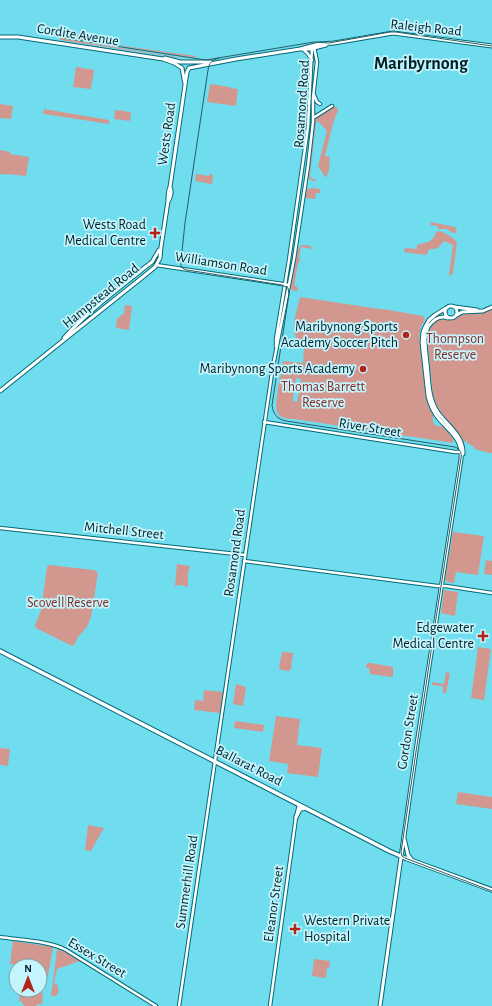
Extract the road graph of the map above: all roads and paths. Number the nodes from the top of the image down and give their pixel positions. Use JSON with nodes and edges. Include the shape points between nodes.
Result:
{"nodes":[{"id":1,"x":0,"y":37,"type":"edge"},
{"id":2,"x":492,"y":46,"type":"edge"},
{"id":3,"x":313,"y":47,"type":"junction"},
{"id":4,"x":302,"y":49,"type":"junction"},
{"id":5,"x":153,"y":57,"type":"junction"},
{"id":6,"x":312,"y":61,"type":"junction"},
{"id":7,"x":186,"y":62,"type":"junction"},
{"id":8,"x":219,"y":62,"type":"junction"},
{"id":9,"x":182,"y":68,"type":"junction"},
{"id":10,"x":189,"y":69,"type":"junction"},
{"id":11,"x":312,"y":70,"type":"junction"},
{"id":12,"x":316,"y":70,"type":"junction"},
{"id":13,"x":310,"y":81,"type":"junction"},
{"id":14,"x":315,"y":82,"type":"junction"},
{"id":15,"x":185,"y":85,"type":"junction"},
{"id":16,"x":314,"y":91,"type":"junction"},
{"id":17,"x":320,"y":104,"type":"dead end"},
{"id":18,"x":332,"y":106,"type":"dead end"},
{"id":19,"x":313,"y":118,"type":"junction"},
{"id":20,"x":300,"y":183,"type":"junction"},
{"id":21,"x":305,"y":183,"type":"junction"},
{"id":22,"x":161,"y":247,"type":"junction"},
{"id":23,"x":150,"y":264,"type":"junction"},
{"id":24,"x":156,"y":265,"type":"junction"},
{"id":25,"x":285,"y":284,"type":"junction"},
{"id":26,"x":289,"y":285,"type":"junction"},
{"id":27,"x":283,"y":291,"type":"junction"},
{"id":28,"x":287,"y":292,"type":"junction"},
{"id":29,"x":455,"y":307,"type":"junction"},
{"id":30,"x":492,"y":307,"type":"edge"},
{"id":31,"x":446,"y":308,"type":"junction"},
{"id":32,"x":456,"y":316,"type":"junction"},
{"id":33,"x":448,"y":318,"type":"junction"},
{"id":34,"x":59,"y":343,"type":"junction"},
{"id":35,"x":276,"y":348,"type":"junction"},
{"id":36,"x":0,"y":391,"type":"edge"},
{"id":37,"x":439,"y":415,"type":"junction"},
{"id":38,"x":439,"y":419,"type":"junction"},
{"id":39,"x":264,"y":422,"type":"junction"},
{"id":40,"x":462,"y":451,"type":"junction"},
{"id":41,"x":0,"y":528,"type":"edge"},
{"id":42,"x":245,"y":555,"type":"junction"},
{"id":43,"x":244,"y":561,"type":"junction"},
{"id":44,"x":442,"y":586,"type":"junction"},
{"id":45,"x":492,"y":593,"type":"edge"},
{"id":46,"x":0,"y":651,"type":"edge"},
{"id":47,"x":214,"y":761,"type":"junction"},
{"id":48,"x":299,"y":804,"type":"junction"},
{"id":49,"x":307,"y":808,"type":"junction"},
{"id":50,"x":296,"y":816,"type":"junction"},
{"id":51,"x":404,"y":836,"type":"junction"},
{"id":52,"x":401,"y":856,"type":"junction"},
{"id":53,"x":411,"y":860,"type":"junction"},
{"id":54,"x":492,"y":890,"type":"edge"},
{"id":55,"x":0,"y":937,"type":"edge"},
{"id":56,"x":156,"y":1006,"type":"edge"},
{"id":57,"x":179,"y":1006,"type":"edge"},
{"id":58,"x":270,"y":1006,"type":"edge"},
{"id":59,"x":380,"y":1006,"type":"edge"}],
"edges":[{"from":1,"to":5,"type":"main road","name":"Cordite Avenue","via":[[18,36]]},
{"from":2,"to":3,"type":"main road","name":"Raleigh Road","via":[[390,33]]},
{"from":3,"to":4,"type":"main road","name":"Raleigh Road"},
{"from":3,"to":6,"type":"street","name":"Rosamond Road"},
{"from":3,"to":12,"type":"street","name":"Rosamond Road"},
{"from":4,"to":6,"type":"street","via":[[309,54]]},
{"from":4,"to":8,"type":"main road","name":"Raleigh Road"},
{"from":5,"to":7,"type":"main road","name":"Cordite Avenue"},
{"from":5,"to":9,"type":"main road","name":"Cordite Avenue"},
{"from":6,"to":11,"type":"street","name":"Rosamond Road"},
{"from":7,"to":8,"type":"main road","name":"Raleigh Road"},
{"from":7,"to":9,"type":"main road"},
{"from":7,"to":10,"type":"main road"},
{"from":8,"to":10,"type":"main road","name":"Raleigh Road"},
{"from":9,"to":10,"type":"main road"},
{"from":9,"to":15,"type":"main road","name":"Wests Road"},
{"from":10,"to":15,"type":"main road","name":"Wests Road"},
{"from":11,"to":12,"type":"street"},
{"from":11,"to":13,"type":"street","name":"Rosamond Road"},
{"from":12,"to":14,"type":"street","name":"Rosamond Road"},
{"from":13,"to":14,"type":"street"},
{"from":13,"to":20,"type":"street","name":"Rosamond Road","via":[[308,122]]},
{"from":14,"to":16,"type":"street","name":"Rosamond Road"},
{"from":15,"to":22,"type":"main road","name":"Wests Road"},
{"from":16,"to":17,"type":"street"},
{"from":16,"to":19,"type":"street","name":"Rosamond Road"},
{"from":18,"to":19,"type":"street"},
{"from":19,"to":21,"type":"street","name":"Rosamond Road"},
{"from":20,"to":21,"type":"street"},
{"from":20,"to":25,"type":"street","name":"Rosamond Road"},
{"from":21,"to":26,"type":"street","name":"Rosamond Road"},
{"from":22,"to":23,"type":"main road","name":"Wests Road"},
{"from":22,"to":24,"type":"main road","name":"Wests Road"},
{"from":23,"to":24,"type":"main road","name":"Williamson Road"},
{"from":23,"to":34,"type":"main road","name":"Hampstead Road","via":[[82,319]]},
{"from":24,"to":25,"type":"street","name":"Williamson Road"},
{"from":24,"to":34,"type":"main road","name":"Hampstead Road"},
{"from":25,"to":26,"type":"street","name":"Williamson Road"},
{"from":25,"to":27,"type":"street","name":"Rosamond Road"},
{"from":26,"to":28,"type":"street","name":"Rosamond Road"},
{"from":27,"to":28,"type":"street"},
{"from":27,"to":35,"type":"street","name":"Rosamond Road"},
{"from":28,"to":35,"type":"street","name":"Rosamond Road"},
{"from":29,"to":30,"type":"main road","via":[[477,310]]},
{"from":29,"to":31,"type":"main road"},
{"from":29,"to":32,"type":"main road"},
{"from":30,"to":32,"type":"main road","via":[[480,312],[462,312]]},
{"from":31,"to":33,"type":"main road","via":[[445,314]]},
{"from":31,"to":38,"type":"main road","name":"Gordon Street","via":[[429,320],[422,339],[429,400]]},
{"from":32,"to":33,"type":"main road"},
{"from":33,"to":37,"type":"main road","name":"Gordon Street","via":[[442,317],[433,321],[427,329],[425,338],[431,394]]},
{"from":34,"to":36,"type":"main road","name":"Hampstead Road"},
{"from":35,"to":39,"type":"street","name":"Rosamond Road"},
{"from":37,"to":38,"type":"main road"},
{"from":37,"to":40,"type":"main road","name":"Gordon Street","via":[[459,438]]},
{"from":38,"to":40,"type":"main road","name":"Gordon Street","via":[[456,437]]},
{"from":39,"to":40,"type":"street","name":"River Street","via":[[448,451]]},
{"from":39,"to":42,"type":"street","name":"Rosamond Road"},
{"from":40,"to":44,"type":"main road","name":"Gordon Street"},
{"from":41,"to":42,"type":"street","name":"Mitchell Street"},
{"from":42,"to":43,"type":"street","name":"Rosamond Road"},
{"from":43,"to":44,"type":"street"},
{"from":43,"to":47,"type":"street","name":"Rosamond Road"},
{"from":44,"to":45,"type":"street"},
{"from":44,"to":51,"type":"main road","name":"Gordon Street"},
{"from":46,"to":47,"type":"highway","name":"Ballarat Road"},
{"from":47,"to":48,"type":"highway","name":"Ballarat Road"},
{"from":47,"to":57,"type":"street","name":"Summerhill Road"},
{"from":48,"to":49,"type":"highway","name":"Ballarat Road"},
{"from":48,"to":50,"type":"street","name":"Eleanor Street"},
{"from":49,"to":50,"type":"highway","via":[[300,809]]},
{"from":49,"to":52,"type":"highway","name":"Ballarat Road"},
{"from":50,"to":58,"type":"street","name":"Eleanor Street"},
{"from":51,"to":52,"type":"main road","name":"Gordon Street"},
{"from":51,"to":53,"type":"main road","via":[[408,857]]},
{"from":52,"to":53,"type":"highway","name":"Ballarat Road"},
{"from":52,"to":59,"type":"main road","name":"Gordon Street"},
{"from":53,"to":54,"type":"highway","name":"Ballarat Road"},
{"from":55,"to":56,"type":"street","name":"Essex Street","via":[[58,946]]}]}
